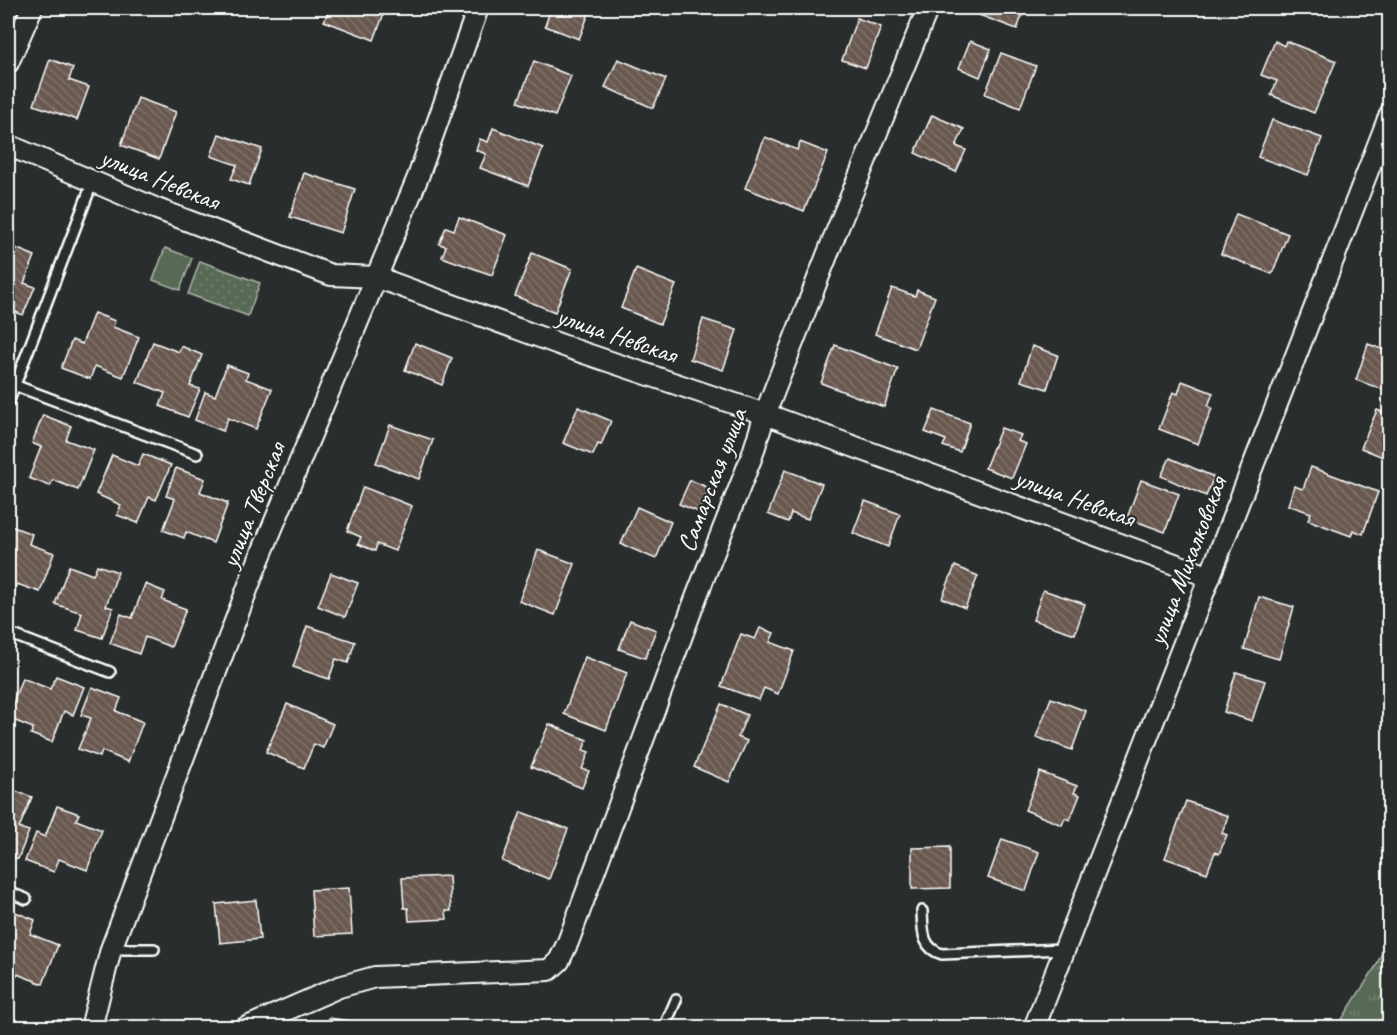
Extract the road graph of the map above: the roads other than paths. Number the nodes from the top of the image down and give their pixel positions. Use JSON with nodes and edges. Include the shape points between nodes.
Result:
{"nodes":[{"id":1,"x":32,"y":8,"type":"edge"},
{"id":2,"x":478,"y":8,"type":"edge"},
{"id":3,"x":928,"y":8,"type":"edge"},
{"id":4,"x":8,"y":63,"type":"edge"},
{"id":5,"x":1389,"y":114,"type":"edge"},
{"id":6,"x":8,"y":145,"type":"edge"},
{"id":7,"x":93,"y":181,"type":"junction"},
{"id":8,"x":376,"y":277,"type":"junction"},
{"id":9,"x":14,"y":385,"type":"junction"},
{"id":10,"x":8,"y":403,"type":"edge"},
{"id":11,"x":765,"y":414,"type":"junction"},
{"id":12,"x":197,"y":454,"type":"dead end"},
{"id":13,"x":1210,"y":577,"type":"junction"},
{"id":14,"x":8,"y":633,"type":"edge"},
{"id":15,"x":110,"y":672,"type":"dead end"},
{"id":16,"x":8,"y":892,"type":"edge"},
{"id":17,"x":26,"y":899,"type":"dead end"},
{"id":18,"x":922,"y":911,"type":"dead end"},
{"id":19,"x":111,"y":949,"type":"junction"},
{"id":20,"x":154,"y":949,"type":"dead end"},
{"id":21,"x":1063,"y":950,"type":"junction"},
{"id":22,"x":676,"y":1000,"type":"dead end"},
{"id":23,"x":91,"y":1028,"type":"edge"},
{"id":24,"x":245,"y":1028,"type":"edge"},
{"id":25,"x":664,"y":1028,"type":"edge"},
{"id":26,"x":1034,"y":1028,"type":"edge"}],
"edges":[{"from":1,"to":4,"type":"street"},
{"from":2,"to":8,"type":"street","name":"улица Тверская","via":[[418,177]]},
{"from":3,"to":11,"type":"street","name":"Самарская улица"},
{"from":5,"to":13,"type":"street","name":"улица Михалковская"},
{"from":6,"to":7,"type":"street","name":"улица Невская"},
{"from":7,"to":8,"type":"street","name":"улица Невская","via":[[331,275]]},
{"from":7,"to":9,"type":"lane"},
{"from":8,"to":11,"type":"street","name":"улица Невская"},
{"from":8,"to":19,"type":"street","name":"улица Тверская","via":[[253,574]]},
{"from":9,"to":10,"type":"lane"},
{"from":9,"to":12,"type":"lane"},
{"from":11,"to":13,"type":"street","name":"улица Невская"},
{"from":11,"to":24,"type":"street","name":"Самарская улица","via":[[559,961],[549,970],[375,977],[339,987]]},
{"from":13,"to":21,"type":"street","name":"улица Михалковская"},
{"from":14,"to":15,"type":"lane"},
{"from":16,"to":17,"type":"lane"},
{"from":18,"to":21,"type":"lane","via":[[925,941],[937,953]]},
{"from":19,"to":20,"type":"lane"},
{"from":19,"to":23,"type":"street","name":"улица Тверская"},
{"from":21,"to":26,"type":"street","name":"улица Михалковская"},
{"from":22,"to":25,"type":"lane"}]}
